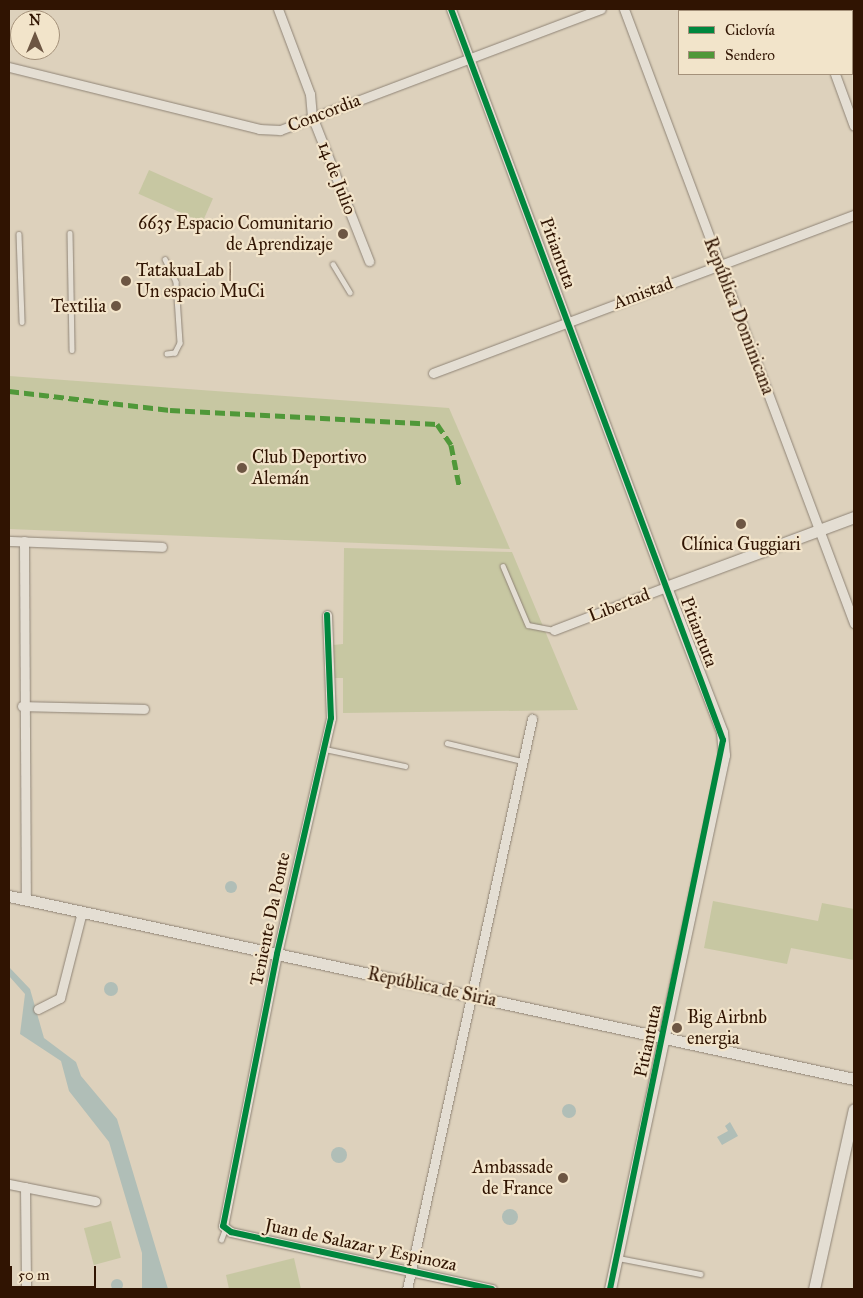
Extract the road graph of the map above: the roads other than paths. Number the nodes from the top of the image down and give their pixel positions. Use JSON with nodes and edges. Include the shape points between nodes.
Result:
{"nodes":[{"id":1,"x":278,"y":9,"type":"edge"},
{"id":2,"x":451,"y":9,"type":"edge"},
{"id":3,"x":602,"y":9,"type":"edge"},
{"id":4,"x":624,"y":9,"type":"edge"},
{"id":5,"x":469,"y":58,"type":"junction"},
{"id":6,"x":9,"y":67,"type":"edge"},
{"id":7,"x":835,"y":75,"type":"edge"},
{"id":8,"x":312,"y":116,"type":"junction"},
{"id":9,"x":854,"y":126,"type":"edge"},
{"id":10,"x":854,"y":214,"type":"edge"},
{"id":11,"x":70,"y":233,"type":"dead end"},
{"id":12,"x":19,"y":234,"type":"dead end"},
{"id":13,"x":165,"y":259,"type":"dead end"},
{"id":14,"x":369,"y":261,"type":"dead end"},
{"id":15,"x":333,"y":264,"type":"dead end"},
{"id":16,"x":720,"y":264,"type":"junction"},
{"id":17,"x":350,"y":292,"type":"dead end"},
{"id":18,"x":567,"y":321,"type":"junction"},
{"id":19,"x":22,"y":322,"type":"dead end"},
{"id":20,"x":72,"y":350,"type":"dead end"},
{"id":21,"x":167,"y":354,"type":"dead end"},
{"id":22,"x":433,"y":373,"type":"dead end"},
{"id":23,"x":854,"y":517,"type":"edge"},
{"id":24,"x":820,"y":530,"type":"junction"},
{"id":25,"x":9,"y":541,"type":"edge"},
{"id":26,"x":24,"y":541,"type":"junction"},
{"id":27,"x":162,"y":547,"type":"dead end"},
{"id":28,"x":503,"y":566,"type":"dead end"},
{"id":29,"x":666,"y":587,"type":"junction"},
{"id":30,"x":327,"y":615,"type":"dead end"},
{"id":31,"x":854,"y":623,"type":"edge"},
{"id":32,"x":554,"y":630,"type":"joint"},
{"id":33,"x":22,"y":706,"type":"junction"},
{"id":34,"x":144,"y":709,"type":"dead end"},
{"id":35,"x":532,"y":719,"type":"dead end"},
{"id":36,"x":447,"y":743,"type":"dead end"},
{"id":37,"x":323,"y":748,"type":"junction"},
{"id":38,"x":522,"y":762,"type":"junction"},
{"id":39,"x":406,"y":766,"type":"dead end"},
{"id":40,"x":9,"y":896,"type":"edge"},
{"id":41,"x":26,"y":900,"type":"junction"},
{"id":42,"x":82,"y":912,"type":"junction"},
{"id":43,"x":277,"y":954,"type":"junction"},
{"id":44,"x":470,"y":996,"type":"junction"},
{"id":45,"x":38,"y":1010,"type":"dead end"},
{"id":46,"x":664,"y":1038,"type":"junction"},
{"id":47,"x":854,"y":1079,"type":"edge"},
{"id":48,"x":854,"y":1109,"type":"edge"},
{"id":49,"x":9,"y":1184,"type":"edge"},
{"id":50,"x":25,"y":1187,"type":"junction"},
{"id":51,"x":95,"y":1201,"type":"dead end"},
{"id":52,"x":225,"y":1229,"type":"junction"},
{"id":53,"x":221,"y":1240,"type":"dead end"},
{"id":54,"x":616,"y":1258,"type":"junction"},
{"id":55,"x":411,"y":1272,"type":"junction"},
{"id":56,"x":700,"y":1274,"type":"dead end"},
{"id":57,"x":26,"y":1289,"type":"edge"},
{"id":58,"x":407,"y":1289,"type":"edge"},
{"id":59,"x":492,"y":1289,"type":"edge"},
{"id":60,"x":610,"y":1289,"type":"edge"},
{"id":61,"x":814,"y":1289,"type":"edge"}],
"edges":[{"from":1,"to":8,"type":"street","name":"14 de Julio","via":[[310,94]]},
{"from":2,"to":5,"type":"street","name":"Pitiantuta"},
{"from":3,"to":5,"type":"street","name":"Concordia"},
{"from":4,"to":16,"type":"street","name":"República Dominicana"},
{"from":5,"to":8,"type":"street","name":"Concordia"},
{"from":5,"to":18,"type":"street","name":"Pitiantuta"},
{"from":6,"to":8,"type":"street","name":"Concordia","via":[[259,129],[280,130]]},
{"from":7,"to":9,"type":"street"},
{"from":8,"to":14,"type":"street","name":"14 de Julio"},
{"from":10,"to":16,"type":"street","name":"Amistad"},
{"from":11,"to":20,"type":"lane"},
{"from":12,"to":19,"type":"lane"},
{"from":13,"to":21,"type":"lane","via":[[176,282],[180,343],[175,353]]},
{"from":15,"to":17,"type":"lane"},
{"from":16,"to":18,"type":"street","name":"Amistad"},
{"from":16,"to":24,"type":"street","name":"República Dominicana"},
{"from":18,"to":22,"type":"street","name":"Amistad"},
{"from":18,"to":29,"type":"street","name":"Pitiantuta"},
{"from":23,"to":24,"type":"street","name":"Libertad"},
{"from":24,"to":29,"type":"street","name":"Libertad"},
{"from":24,"to":31,"type":"street","name":"República Dominicana"},
{"from":25,"to":26,"type":"street"},
{"from":26,"to":27,"type":"street"},
{"from":26,"to":33,"type":"street"},
{"from":28,"to":32,"type":"lane","via":[[528,626]]},
{"from":29,"to":32,"type":"street","name":"Libertad"},
{"from":29,"to":46,"type":"street","name":"Pitiantuta","via":[[722,732],[724,755]]},
{"from":30,"to":37,"type":"street","name":"Teniente Da Ponte","via":[[332,710]]},
{"from":33,"to":34,"type":"street"},
{"from":33,"to":41,"type":"street"},
{"from":35,"to":38,"type":"street"},
{"from":36,"to":38,"type":"lane"},
{"from":37,"to":39,"type":"lane"},
{"from":37,"to":43,"type":"street","name":"Teniente Da Ponte"},
{"from":38,"to":44,"type":"street"},
{"from":40,"to":41,"type":"street","name":"República de Siria"},
{"from":41,"to":42,"type":"street","name":"República de Siria"},
{"from":42,"to":43,"type":"street","name":"República de Siria"},
{"from":42,"to":45,"type":"street","via":[[60,998]]},
{"from":43,"to":44,"type":"street","name":"República de Siria"},
{"from":43,"to":52,"type":"street","name":"Teniente Da Ponte"},
{"from":44,"to":46,"type":"street","name":"República de Siria"},
{"from":44,"to":55,"type":"street"},
{"from":46,"to":47,"type":"street","name":"República de Siria"},
{"from":46,"to":54,"type":"street","name":"Pitiantuta"},
{"from":48,"to":61,"type":"street"},
{"from":49,"to":50,"type":"street"},
{"from":50,"to":51,"type":"street"},
{"from":50,"to":57,"type":"street"},
{"from":52,"to":53,"type":"lane"},
{"from":52,"to":55,"type":"street","name":"Juan de Salazar y Espinoza"},
{"from":54,"to":56,"type":"lane"},
{"from":54,"to":60,"type":"street","name":"Pitiantuta"},
{"from":55,"to":58,"type":"street"},
{"from":55,"to":59,"type":"street","name":"Juan de Salazar y Espinoza"}]}
